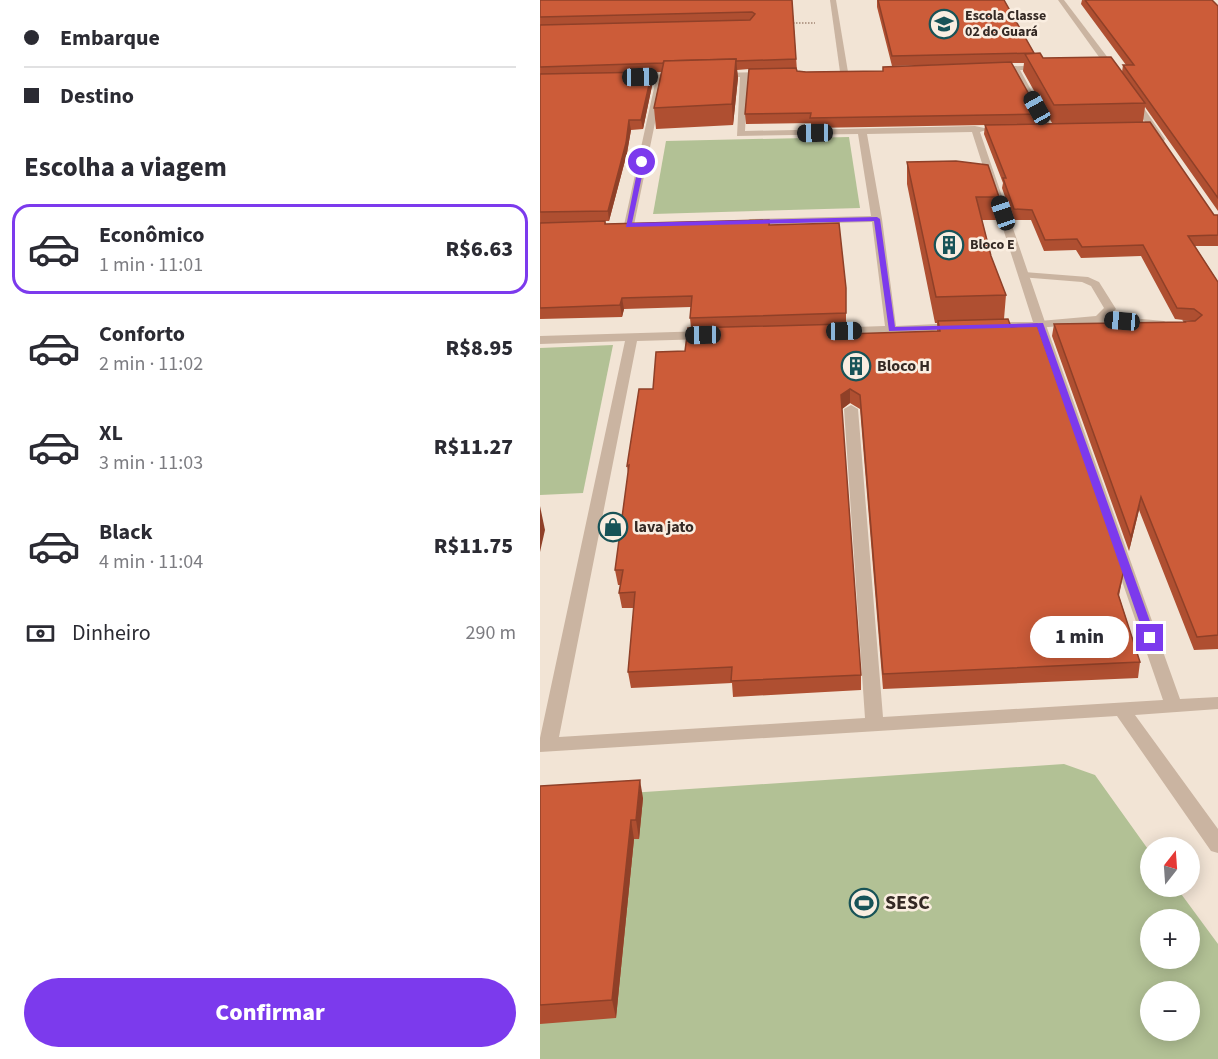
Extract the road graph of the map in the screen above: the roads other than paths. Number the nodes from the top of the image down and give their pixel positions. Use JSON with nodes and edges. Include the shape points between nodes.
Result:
{"nodes":[{"id":1,"x":833,"y":0,"type":"edge"},
{"id":2,"x":1062,"y":0,"type":"edge"},
{"id":3,"x":1097,"y":65,"type":"edge"},
{"id":4,"x":1109,"y":65,"type":"junction"},
{"id":5,"x":1050,"y":67,"type":"edge"},
{"id":6,"x":1015,"y":68,"type":"junction"},
{"id":7,"x":992,"y":69,"type":"edge"},
{"id":8,"x":844,"y":72,"type":"junction"},
{"id":9,"x":855,"y":72,"type":"edge"},
{"id":10,"x":833,"y":73,"type":"edge"},
{"id":11,"x":777,"y":74,"type":"edge"},
{"id":12,"x":713,"y":75,"type":"edge"},
{"id":13,"x":744,"y":75,"type":"junction"},
{"id":14,"x":660,"y":76,"type":"junction"},
{"id":15,"x":692,"y":76,"type":"edge"},
{"id":16,"x":627,"y":77,"type":"edge"},
{"id":17,"x":1121,"y":82,"type":"edge"},
{"id":18,"x":1128,"y":91,"type":"edge"},
{"id":19,"x":1141,"y":126,"type":"edge"},
{"id":20,"x":1153,"y":126,"type":"junction"},
{"id":21,"x":1038,"y":128,"type":"edge"},
{"id":22,"x":1048,"y":128,"type":"junction"},
{"id":23,"x":1060,"y":128,"type":"edge"},
{"id":24,"x":975,"y":129,"type":"junction"},
{"id":25,"x":996,"y":129,"type":"edge"},
{"id":26,"x":862,"y":132,"type":"junction"},
{"id":27,"x":1166,"y":145,"type":"edge"},
{"id":28,"x":877,"y":219,"type":"junction"},
{"id":29,"x":735,"y":222,"type":"edge"},
{"id":30,"x":640,"y":225,"type":"edge"},
{"id":31,"x":1024,"y":275,"type":"junction"},
{"id":32,"x":1099,"y":319,"type":"junction"},
{"id":33,"x":1040,"y":325,"type":"junction"},
{"id":34,"x":1180,"y":326,"type":"edge"},
{"id":35,"x":891,"y":330,"type":"junction"},
{"id":36,"x":809,"y":332,"type":"edge"},
{"id":37,"x":726,"y":334,"type":"edge"},
{"id":38,"x":632,"y":337,"type":"junction"},
{"id":39,"x":540,"y":340,"type":"edge"},
{"id":40,"x":851,"y":409,"type":"dead end"},
{"id":41,"x":1218,"y":703,"type":"edge"},
{"id":42,"x":1174,"y":706,"type":"junction"},
{"id":43,"x":1122,"y":710,"type":"junction"},
{"id":44,"x":874,"y":723,"type":"junction"},
{"id":45,"x":544,"y":745,"type":"edge"},
{"id":46,"x":1218,"y":845,"type":"edge"}],
"edges":[{"from":1,"to":8,"type":"street"},
{"from":2,"to":4,"type":"street"},
{"from":3,"to":4,"type":"street"},
{"from":4,"to":17,"type":"street"},
{"from":5,"to":6,"type":"street"},
{"from":6,"to":7,"type":"street"},
{"from":6,"to":22,"type":"street"},
{"from":8,"to":9,"type":"street"},
{"from":8,"to":10,"type":"street"},
{"from":11,"to":13,"type":"street"},
{"from":12,"to":13,"type":"street"},
{"from":13,"to":26,"type":"street","via":[[740,134]]},
{"from":14,"to":15,"type":"street"},
{"from":14,"to":16,"type":"street"},
{"from":14,"to":30,"type":"street","via":[[623,225]]},
{"from":18,"to":20,"type":"street"},
{"from":19,"to":20,"type":"street"},
{"from":20,"to":27,"type":"street"},
{"from":21,"to":22,"type":"street"},
{"from":22,"to":23,"type":"street"},
{"from":24,"to":25,"type":"street"},
{"from":24,"to":26,"type":"street"},
{"from":24,"to":31,"type":"street"},
{"from":26,"to":28,"type":"street"},
{"from":28,"to":29,"type":"street"},
{"from":28,"to":35,"type":"street"},
{"from":31,"to":32,"type":"street","via":[[1073,277],[1095,284],[1110,309]]},
{"from":31,"to":33,"type":"street"},
{"from":32,"to":33,"type":"street"},
{"from":32,"to":34,"type":"street"},
{"from":33,"to":35,"type":"street"},
{"from":33,"to":42,"type":"street"},
{"from":35,"to":36,"type":"street"},
{"from":37,"to":38,"type":"street"},
{"from":38,"to":39,"type":"street"},
{"from":38,"to":45,"type":"street"},
{"from":40,"to":44,"type":"street"},
{"from":41,"to":42,"type":"street"},
{"from":42,"to":43,"type":"street"},
{"from":43,"to":44,"type":"street"},
{"from":43,"to":46,"type":"street"},
{"from":44,"to":45,"type":"street"}]}
